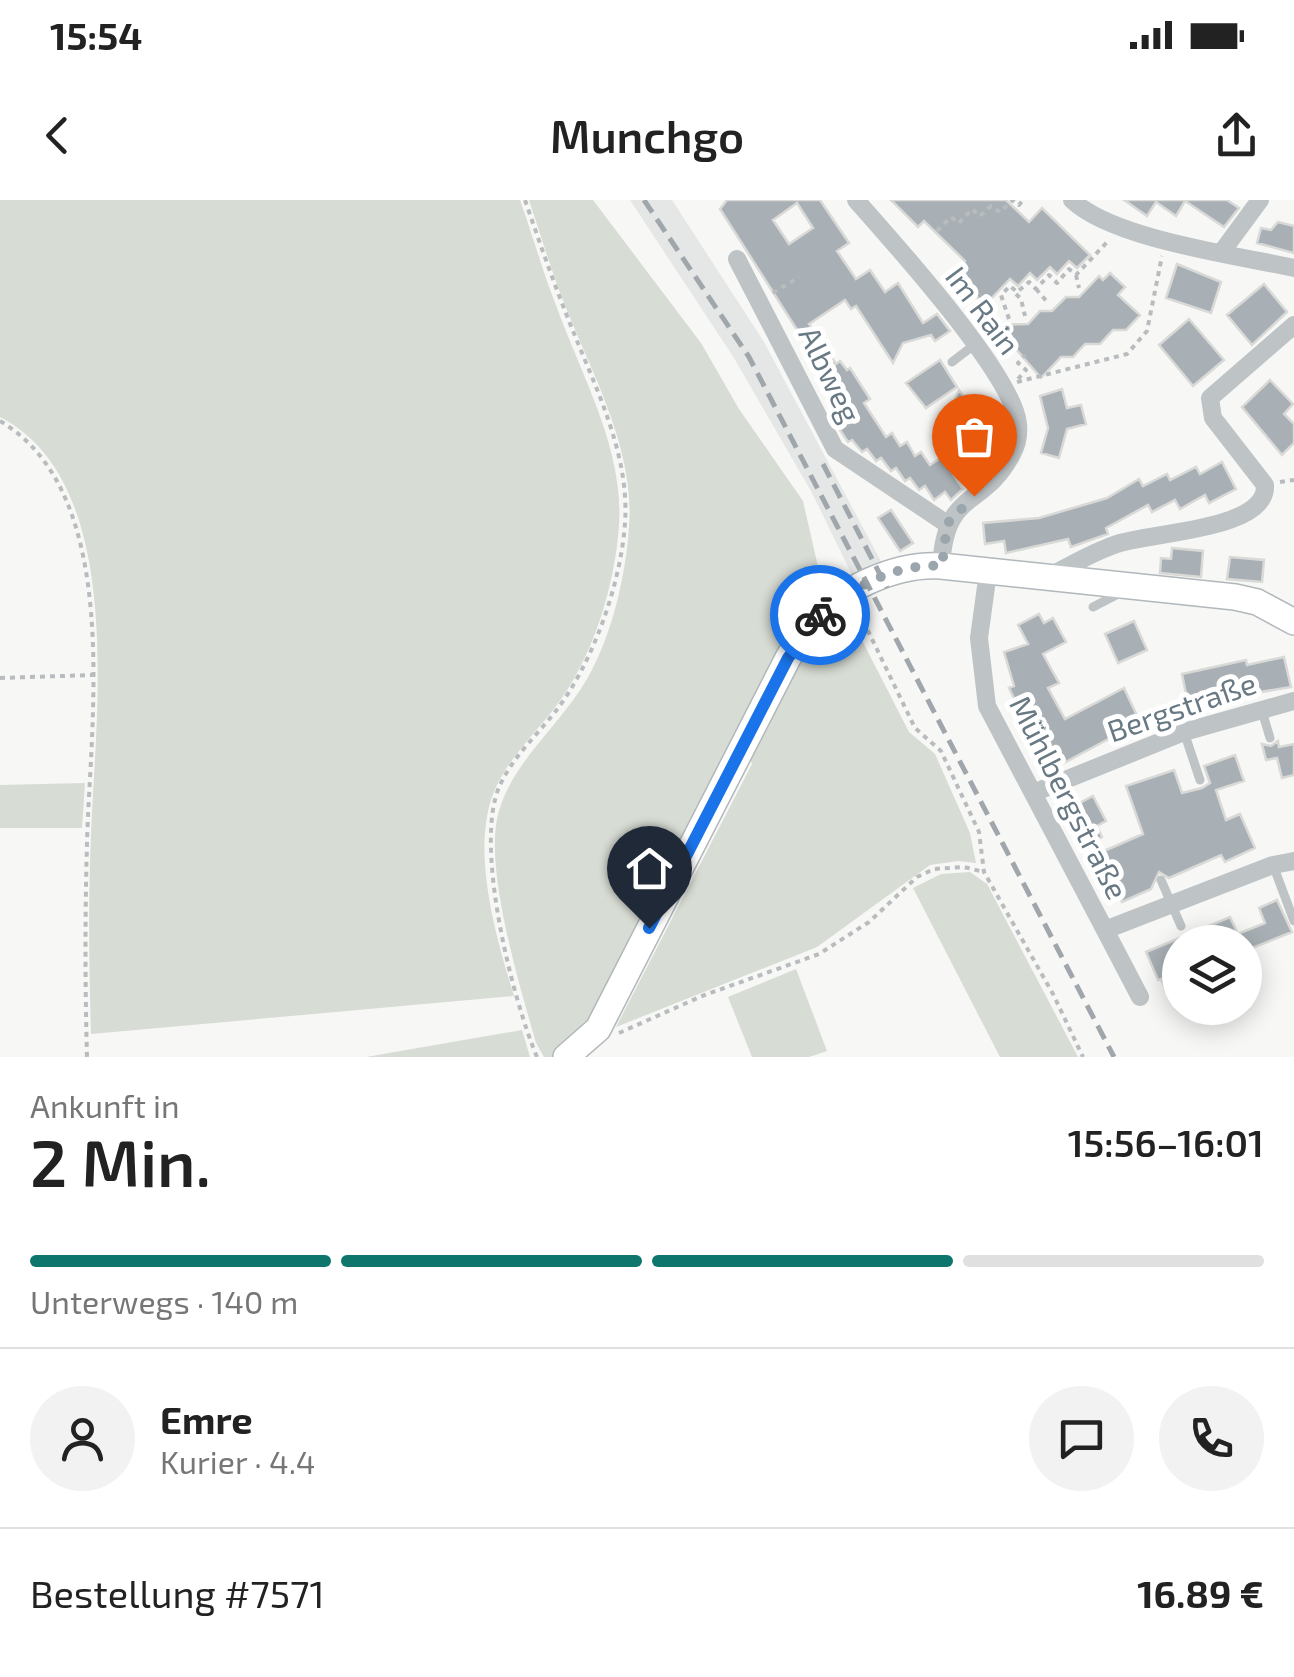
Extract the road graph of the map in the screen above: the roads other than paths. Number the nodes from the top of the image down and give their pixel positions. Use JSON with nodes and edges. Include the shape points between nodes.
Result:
{"nodes":[{"id":1,"x":856,"y":200,"type":"edge"},
{"id":2,"x":1072,"y":200,"type":"edge"},
{"id":3,"x":1260,"y":200,"type":"edge"},
{"id":4,"x":1221,"y":252,"type":"junction"},
{"id":5,"x":737,"y":259,"type":"dead end"},
{"id":6,"x":1294,"y":268,"type":"edge"},
{"id":7,"x":1294,"y":325,"type":"edge"},
{"id":8,"x":974,"y":345,"type":"junction"},
{"id":9,"x":952,"y":362,"type":"dead end"},
{"id":10,"x":947,"y":524,"type":"junction"},
{"id":11,"x":942,"y":566,"type":"junction"},
{"id":12,"x":988,"y":572,"type":"junction"},
{"id":13,"x":1048,"y":576,"type":"junction"},
{"id":14,"x":1131,"y":588,"type":"junction"},
{"id":15,"x":1093,"y":607,"type":"dead end"},
{"id":16,"x":1294,"y":622,"type":"edge"},
{"id":17,"x":1294,"y":701,"type":"edge"},
{"id":18,"x":1262,"y":708,"type":"junction"},
{"id":19,"x":1184,"y":732,"type":"junction"},
{"id":20,"x":1270,"y":738,"type":"dead end"},
{"id":21,"x":1200,"y":780,"type":"dead end"},
{"id":22,"x":1033,"y":793,"type":"junction"},
{"id":23,"x":1294,"y":861,"type":"edge"},
{"id":24,"x":1272,"y":865,"type":"junction"},
{"id":25,"x":1161,"y":880,"type":"dead end"},
{"id":26,"x":1171,"y":902,"type":"junction"},
{"id":27,"x":1294,"y":921,"type":"edge"},
{"id":28,"x":1182,"y":925,"type":"edge"},
{"id":29,"x":1105,"y":930,"type":"junction"},
{"id":30,"x":1140,"y":997,"type":"dead end"},
{"id":31,"x":566,"y":1057,"type":"edge"}],
"edges":[{"from":1,"to":8,"type":"street","name":"Im Rain"},
{"from":2,"to":4,"type":"street","via":[[1120,229]]},
{"from":3,"to":4,"type":"street"},
{"from":4,"to":6,"type":"street"},
{"from":5,"to":10,"type":"street","name":"Albweg","via":[[835,449]]},
{"from":7,"to":13,"type":"street","via":[[1210,398],[1213,418],[1265,485],[1260,506],[1232,520],[1116,544]]},
{"from":8,"to":9,"type":"lane"},
{"from":8,"to":10,"type":"street","name":"Im Rain","via":[[1010,386],[1018,422],[1014,451]]},
{"from":10,"to":11,"type":"street"},
{"from":11,"to":12,"type":"street"},
{"from":11,"to":31,"type":"street","via":[[898,569],[810,623],[598,1029]]},
{"from":12,"to":13,"type":"street"},
{"from":12,"to":22,"type":"street","name":"Mühlbergstraße","via":[[980,638],[987,706]]},
{"from":13,"to":14,"type":"street"},
{"from":14,"to":15,"type":"lane"},
{"from":14,"to":16,"type":"street","via":[[1235,597]]},
{"from":17,"to":18,"type":"street","name":"Bergstraße"},
{"from":18,"to":19,"type":"street","name":"Bergstraße"},
{"from":18,"to":20,"type":"lane"},
{"from":19,"to":21,"type":"lane"},
{"from":19,"to":22,"type":"street","name":"Bergstraße"},
{"from":22,"to":29,"type":"street","name":"Mühlbergstraße"},
{"from":23,"to":24,"type":"street","name":"Mühlbergstraße"},
{"from":24,"to":26,"type":"street","name":"Mühlbergstraße"},
{"from":24,"to":27,"type":"lane"},
{"from":25,"to":26,"type":"lane"},
{"from":26,"to":28,"type":"lane"},
{"from":26,"to":29,"type":"street","name":"Mühlbergstraße"},
{"from":29,"to":30,"type":"street","name":"Mühlbergstraße"}]}
